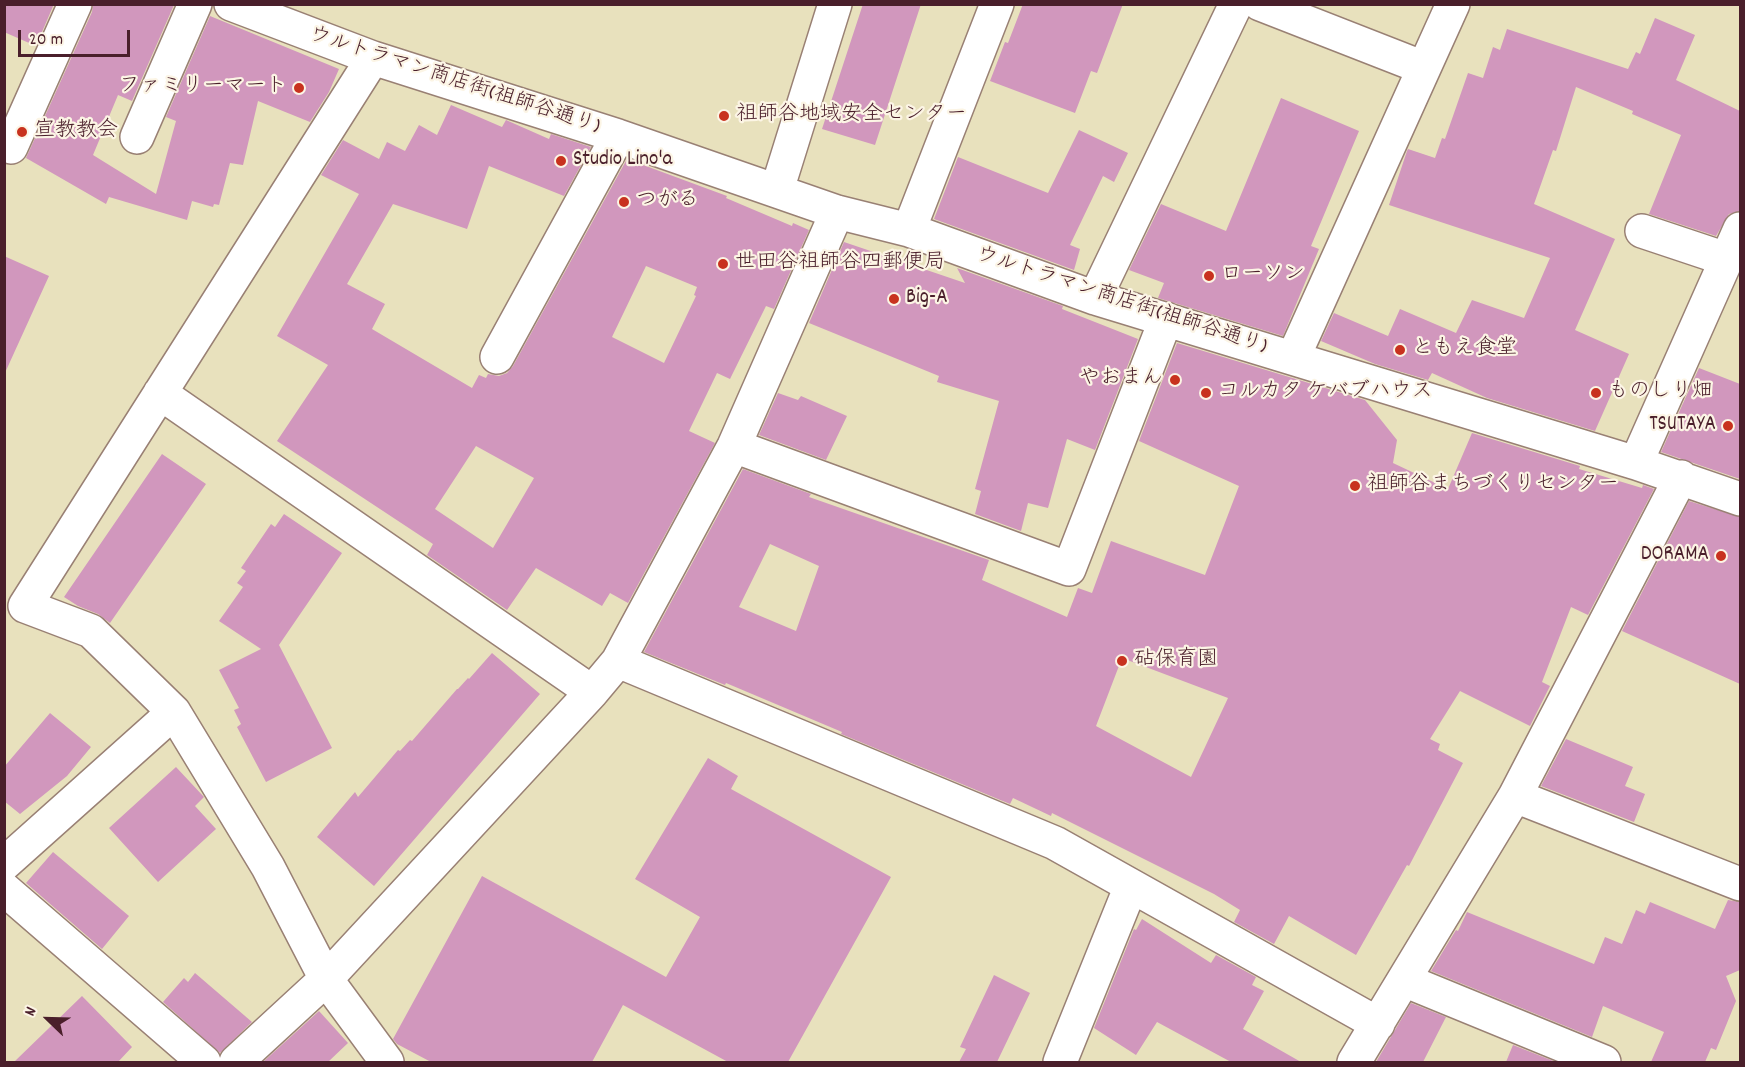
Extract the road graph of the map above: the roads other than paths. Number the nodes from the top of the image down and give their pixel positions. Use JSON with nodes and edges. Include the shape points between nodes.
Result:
{"nodes":[{"id":1,"x":75,"y":4,"type":"edge"},
{"id":2,"x":195,"y":4,"type":"edge"},
{"id":3,"x":231,"y":4,"type":"edge"},
{"id":4,"x":835,"y":4,"type":"edge"},
{"id":5,"x":997,"y":4,"type":"edge"},
{"id":6,"x":1236,"y":4,"type":"edge"},
{"id":7,"x":1260,"y":4,"type":"edge"},
{"id":8,"x":1453,"y":4,"type":"edge"},
{"id":9,"x":373,"y":58,"type":"junction"},
{"id":10,"x":1424,"y":68,"type":"junction"},
{"id":11,"x":618,"y":136,"type":"junction"},
{"id":12,"x":137,"y":137,"type":"dead end"},
{"id":13,"x":11,"y":147,"type":"dead end"},
{"id":14,"x":777,"y":190,"type":"junction"},
{"id":15,"x":837,"y":212,"type":"junction"},
{"id":16,"x":1740,"y":229,"type":"edge"},
{"id":17,"x":909,"y":230,"type":"junction"},
{"id":18,"x":1642,"y":231,"type":"dead end"},
{"id":19,"x":1726,"y":259,"type":"junction"},
{"id":20,"x":1095,"y":298,"type":"junction"},
{"id":21,"x":1166,"y":320,"type":"junction"},
{"id":22,"x":497,"y":357,"type":"dead end"},
{"id":23,"x":1293,"y":358,"type":"junction"},
{"id":24,"x":160,"y":393,"type":"junction"},
{"id":25,"x":734,"y":446,"type":"junction"},
{"id":26,"x":1636,"y":463,"type":"junction"},
{"id":27,"x":1681,"y":477,"type":"junction"},
{"id":28,"x":1740,"y":499,"type":"edge"},
{"id":29,"x":19,"y":605,"type":"edge"},
{"id":30,"x":618,"y":661,"type":"junction"},
{"id":31,"x":592,"y":692,"type":"junction"},
{"id":32,"x":174,"y":712,"type":"junction"},
{"id":33,"x":1515,"y":796,"type":"junction"},
{"id":34,"x":4,"y":864,"type":"edge"},
{"id":35,"x":1740,"y":884,"type":"edge"},
{"id":36,"x":1131,"y":886,"type":"junction"},
{"id":37,"x":4,"y":890,"type":"edge"},
{"id":38,"x":326,"y":979,"type":"junction"},
{"id":39,"x":1404,"y":980,"type":"junction"},
{"id":40,"x":1378,"y":1024,"type":"junction"},
{"id":41,"x":204,"y":1062,"type":"edge"},
{"id":42,"x":236,"y":1062,"type":"edge"},
{"id":43,"x":387,"y":1062,"type":"edge"},
{"id":44,"x":1060,"y":1062,"type":"edge"},
{"id":45,"x":1354,"y":1062,"type":"edge"},
{"id":46,"x":1604,"y":1062,"type":"edge"}],
"edges":[{"from":1,"to":13,"type":"street"},
{"from":2,"to":12,"type":"street"},
{"from":3,"to":9,"type":"street","name":"ウルトラマン商店街(祖師谷通り)"},
{"from":4,"to":14,"type":"street"},
{"from":5,"to":17,"type":"street"},
{"from":6,"to":20,"type":"street"},
{"from":7,"to":10,"type":"street"},
{"from":8,"to":10,"type":"street"},
{"from":9,"to":11,"type":"street","name":"ウルトラマン商店街(祖師谷通り)"},
{"from":9,"to":24,"type":"street"},
{"from":10,"to":23,"type":"street"},
{"from":11,"to":14,"type":"street","name":"ウルトラマン商店街(祖師谷通り)"},
{"from":11,"to":22,"type":"street"},
{"from":14,"to":15,"type":"street","name":"ウルトラマン商店街(祖師谷通り)"},
{"from":15,"to":17,"type":"street","name":"ウルトラマン商店街(祖師谷通り)"},
{"from":15,"to":25,"type":"street"},
{"from":16,"to":19,"type":"street"},
{"from":17,"to":20,"type":"street","name":"ウルトラマン商店街(祖師谷通り)"},
{"from":18,"to":19,"type":"street"},
{"from":19,"to":26,"type":"street"},
{"from":20,"to":21,"type":"street","name":"ウルトラマン商店街(祖師谷通り)"},
{"from":21,"to":23,"type":"street","name":"ウルトラマン商店街(祖師谷通り)"},
{"from":21,"to":25,"type":"street","via":[[1069,569]]},
{"from":23,"to":26,"type":"street","name":"ウルトラマン商店街(祖師谷通り)"},
{"from":24,"to":29,"type":"street"},
{"from":24,"to":31,"type":"street"},
{"from":25,"to":30,"type":"street"},
{"from":26,"to":27,"type":"street","name":"ウルトラマン商店街(祖師谷通り)"},
{"from":27,"to":28,"type":"street","name":"ウルトラマン商店街(祖師谷通り)"},
{"from":27,"to":33,"type":"street"},
{"from":29,"to":32,"type":"street","via":[[91,631]]},
{"from":30,"to":31,"type":"street"},
{"from":30,"to":36,"type":"street","via":[[1055,843]]},
{"from":31,"to":38,"type":"street"},
{"from":32,"to":34,"type":"street"},
{"from":32,"to":38,"type":"street","via":[[267,867]]},
{"from":33,"to":35,"type":"street"},
{"from":33,"to":39,"type":"street"},
{"from":36,"to":40,"type":"street"},
{"from":36,"to":44,"type":"street"},
{"from":37,"to":41,"type":"street"},
{"from":38,"to":42,"type":"street"},
{"from":38,"to":43,"type":"street"},
{"from":39,"to":40,"type":"street"},
{"from":39,"to":46,"type":"street"},
{"from":40,"to":45,"type":"street"}]}
